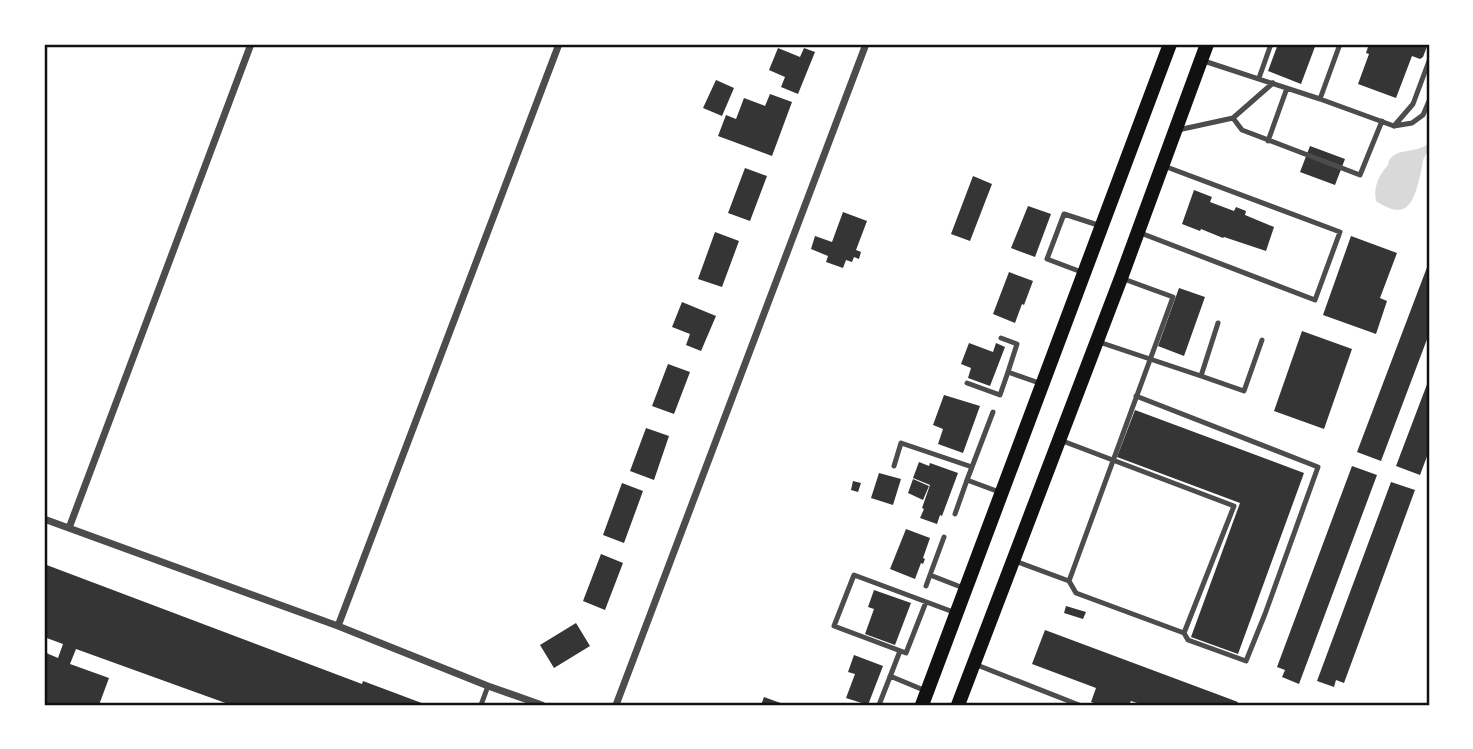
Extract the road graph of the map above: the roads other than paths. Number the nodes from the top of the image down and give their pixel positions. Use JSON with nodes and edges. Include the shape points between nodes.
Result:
{"nodes":[{"id":1,"x":251,"y":44,"type":"edge"},
{"id":2,"x":559,"y":44,"type":"edge"},
{"id":3,"x":866,"y":44,"type":"edge"},
{"id":4,"x":1170,"y":44,"type":"edge"},
{"id":5,"x":1207,"y":44,"type":"edge"},
{"id":6,"x":1271,"y":44,"type":"edge"},
{"id":7,"x":1340,"y":44,"type":"edge"},
{"id":8,"x":1201,"y":61,"type":"junction"},
{"id":9,"x":1429,"y":61,"type":"edge"},
{"id":10,"x":1259,"y":78,"type":"junction"},
{"id":11,"x":1273,"y":83,"type":"junction"},
{"id":12,"x":1287,"y":88,"type":"junction"},
{"id":13,"x":1320,"y":99,"type":"junction"},
{"id":14,"x":1429,"y":101,"type":"edge"},
{"id":15,"x":1233,"y":118,"type":"junction"},
{"id":16,"x":1382,"y":121,"type":"junction"},
{"id":17,"x":1394,"y":126,"type":"junction"},
{"id":18,"x":1175,"y":130,"type":"junction"},
{"id":19,"x":1268,"y":141,"type":"junction"},
{"id":20,"x":1163,"y":165,"type":"junction"},
{"id":21,"x":1101,"y":226,"type":"junction"},
{"id":22,"x":1139,"y":232,"type":"junction"},
{"id":23,"x":1084,"y":273,"type":"junction"},
{"id":24,"x":1121,"y":278,"type":"junction"},
{"id":25,"x":1217,"y":323,"type":"dead end"},
{"id":26,"x":1001,"y":338,"type":"dead end"},
{"id":27,"x":1262,"y":340,"type":"dead end"},
{"id":28,"x":1096,"y":341,"type":"junction"},
{"id":29,"x":1149,"y":360,"type":"junction"},
{"id":30,"x":1008,"y":372,"type":"junction"},
{"id":31,"x":1201,"y":376,"type":"junction"},
{"id":32,"x":967,"y":383,"type":"dead end"},
{"id":33,"x":1042,"y":384,"type":"junction"},
{"id":34,"x":1136,"y":396,"type":"junction"},
{"id":35,"x":993,"y":412,"type":"dead end"},
{"id":36,"x":1059,"y":440,"type":"junction"},
{"id":37,"x":1113,"y":460,"type":"junction"},
{"id":38,"x":894,"y":466,"type":"dead end"},
{"id":39,"x":972,"y":467,"type":"junction"},
{"id":40,"x":967,"y":480,"type":"junction"},
{"id":41,"x":1002,"y":493,"type":"junction"},
{"id":42,"x":954,"y":514,"type":"dead end"},
{"id":43,"x":44,"y":519,"type":"edge"},
{"id":44,"x":69,"y":528,"type":"junction"},
{"id":45,"x":943,"y":537,"type":"dead end"},
{"id":46,"x":1014,"y":561,"type":"junction"},
{"id":47,"x":930,"y":575,"type":"junction"},
{"id":48,"x":1069,"y":581,"type":"junction"},
{"id":49,"x":926,"y":586,"type":"dead end"},
{"id":50,"x":966,"y":589,"type":"junction"},
{"id":51,"x":926,"y":602,"type":"junction"},
{"id":52,"x":956,"y":613,"type":"junction"},
{"id":53,"x":338,"y":626,"type":"junction"},
{"id":54,"x":1184,"y":633,"type":"junction"},
{"id":55,"x":900,"y":651,"type":"junction"},
{"id":56,"x":974,"y":664,"type":"junction"},
{"id":57,"x":890,"y":676,"type":"junction"},
{"id":58,"x":488,"y":686,"type":"junction"},
{"id":59,"x":924,"y":698,"type":"edge"},
{"id":60,"x":481,"y":705,"type":"edge"},
{"id":61,"x":542,"y":705,"type":"edge"},
{"id":62,"x":616,"y":705,"type":"edge"},
{"id":63,"x":879,"y":705,"type":"edge"},
{"id":64,"x":958,"y":705,"type":"edge"},
{"id":65,"x":1079,"y":705,"type":"edge"}],
"edges":[{"from":1,"to":44,"type":"street"},
{"from":2,"to":53,"type":"street"},
{"from":3,"to":62,"type":"street"},
{"from":4,"to":21,"type":"main road"},
{"from":5,"to":8,"type":"main road"},
{"from":6,"to":10,"type":"lane"},
{"from":7,"to":13,"type":"lane"},
{"from":8,"to":10,"type":"lane"},
{"from":8,"to":18,"type":"main road"},
{"from":9,"to":17,"type":"lane","via":[[1413,104]]},
{"from":10,"to":11,"type":"lane"},
{"from":11,"to":12,"type":"lane"},
{"from":11,"to":15,"type":"lane"},
{"from":12,"to":13,"type":"lane"},
{"from":12,"to":19,"type":"lane"},
{"from":13,"to":16,"type":"lane"},
{"from":14,"to":17,"type":"lane","via":[[1423,115],[1412,123]]},
{"from":15,"to":18,"type":"lane"},
{"from":15,"to":19,"type":"lane","via":[[1242,131]]},
{"from":16,"to":17,"type":"lane"},
{"from":16,"to":19,"type":"lane","via":[[1360,175]]},
{"from":18,"to":20,"type":"main road"},
{"from":20,"to":22,"type":"main road"},
{"from":20,"to":22,"type":"lane","via":[[1340,232],[1315,300]]},
{"from":21,"to":23,"type":"main road"},
{"from":21,"to":23,"type":"lane","via":[[1064,214],[1047,258]]},
{"from":22,"to":24,"type":"main road"},
{"from":23,"to":33,"type":"main road"},
{"from":24,"to":28,"type":"main road"},
{"from":24,"to":29,"type":"lane","via":[[1172,297]]},
{"from":25,"to":31,"type":"lane"},
{"from":26,"to":30,"type":"lane","via":[[1017,344]]},
{"from":27,"to":31,"type":"lane","via":[[1244,391]]},
{"from":28,"to":29,"type":"lane"},
{"from":28,"to":36,"type":"main road"},
{"from":29,"to":31,"type":"lane"},
{"from":29,"to":34,"type":"lane"},
{"from":30,"to":32,"type":"lane","via":[[1000,395]]},
{"from":30,"to":33,"type":"lane"},
{"from":33,"to":41,"type":"main road"},
{"from":34,"to":37,"type":"lane"},
{"from":34,"to":54,"type":"lane","via":[[1318,467],[1246,661],[1188,640]]},
{"from":35,"to":39,"type":"lane"},
{"from":36,"to":37,"type":"lane"},
{"from":36,"to":46,"type":"main road"},
{"from":37,"to":48,"type":"lane"},
{"from":37,"to":54,"type":"lane","via":[[1234,506]]},
{"from":38,"to":39,"type":"lane","via":[[901,443]]},
{"from":39,"to":40,"type":"lane"},
{"from":40,"to":41,"type":"lane"},
{"from":40,"to":42,"type":"lane"},
{"from":41,"to":50,"type":"main road"},
{"from":43,"to":44,"type":"street"},
{"from":44,"to":53,"type":"street"},
{"from":45,"to":47,"type":"lane"},
{"from":46,"to":48,"type":"lane"},
{"from":46,"to":56,"type":"main road"},
{"from":47,"to":49,"type":"lane"},
{"from":47,"to":50,"type":"lane"},
{"from":48,"to":54,"type":"lane","via":[[1076,593]]},
{"from":50,"to":52,"type":"main road"},
{"from":51,"to":52,"type":"lane"},
{"from":51,"to":55,"type":"lane","via":[[906,653]]},
{"from":51,"to":55,"type":"lane","via":[[854,575],[834,626]]},
{"from":52,"to":59,"type":"main road"},
{"from":53,"to":58,"type":"street"},
{"from":55,"to":57,"type":"lane"},
{"from":56,"to":64,"type":"main road"},
{"from":56,"to":65,"type":"lane"},
{"from":57,"to":59,"type":"lane"},
{"from":57,"to":63,"type":"lane"},
{"from":58,"to":60,"type":"lane"},
{"from":58,"to":61,"type":"street"}]}
